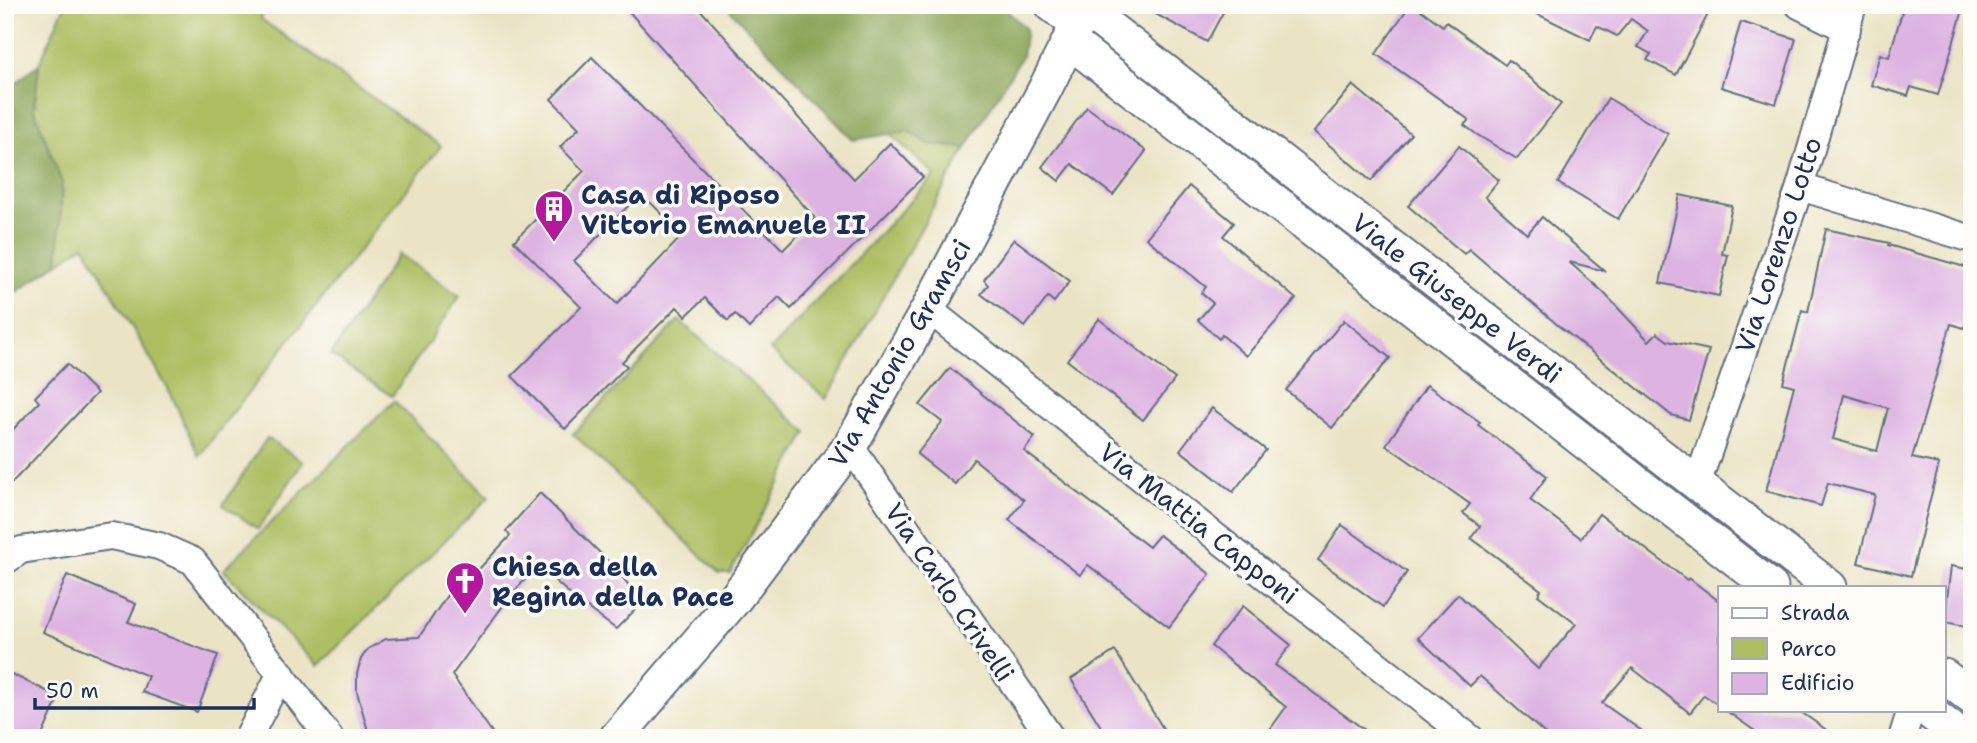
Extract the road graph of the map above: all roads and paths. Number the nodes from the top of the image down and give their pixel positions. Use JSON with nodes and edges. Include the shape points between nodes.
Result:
{"nodes":[{"id":1,"x":1799,"y":5,"type":"edge"},
{"id":2,"x":1074,"y":17,"type":"edge"},
{"id":3,"x":1850,"y":17,"type":"edge"},
{"id":4,"x":1800,"y":187,"type":"junction"},
{"id":5,"x":1972,"y":239,"type":"edge"},
{"id":6,"x":928,"y":309,"type":"junction"},
{"id":7,"x":850,"y":446,"type":"junction"},
{"id":8,"x":1697,"y":484,"type":"junction"},
{"id":9,"x":5,"y":561,"type":"edge"},
{"id":10,"x":1770,"y":586,"type":"edge"},
{"id":11,"x":1828,"y":586,"type":"edge"},
{"id":12,"x":281,"y":673,"type":"junction"},
{"id":13,"x":1946,"y":678,"type":"edge"},
{"id":14,"x":1972,"y":698,"type":"edge"},
{"id":15,"x":1910,"y":712,"type":"edge"},
{"id":16,"x":1930,"y":712,"type":"edge"},
{"id":17,"x":248,"y":738,"type":"edge"},
{"id":18,"x":330,"y":738,"type":"edge"},
{"id":19,"x":616,"y":738,"type":"edge"},
{"id":20,"x":1051,"y":738,"type":"edge"},
{"id":21,"x":1470,"y":738,"type":"edge"},
{"id":22,"x":1902,"y":738,"type":"edge"},
{"id":23,"x":1963,"y":738,"type":"edge"}],
"edges":[{"from":1,"to":3,"type":"street"},
{"from":2,"to":6,"type":"street","name":"Via Antonio Gramsci"},
{"from":2,"to":8,"type":"street","name":"Viale Giuseppe Verdi"},
{"from":2,"to":10,"type":"street","name":"Viale Giuseppe Verdi"},
{"from":3,"to":4,"type":"street","name":"Via Lorenzo Lotto"},
{"from":4,"to":5,"type":"street"},
{"from":4,"to":8,"type":"street","name":"Via Lorenzo Lotto"},
{"from":6,"to":7,"type":"street","name":"Via Antonio Gramsci"},
{"from":6,"to":21,"type":"street","name":"Via Mattia Capponi"},
{"from":7,"to":19,"type":"street","name":"Via Antonio Gramsci","via":[[734,600]]},
{"from":7,"to":20,"type":"street","name":"Via Carlo Crivelli"},
{"from":8,"to":11,"type":"street","name":"Viale Giuseppe Verdi"},
{"from":9,"to":12,"type":"street","via":[[21,550],[111,536],[159,547],[193,561]]},
{"from":12,"to":17,"type":"street"},
{"from":12,"to":18,"type":"street"},
{"from":13,"to":14,"type":"street"},
{"from":15,"to":22,"type":"street"},
{"from":16,"to":23,"type":"street"}]}
